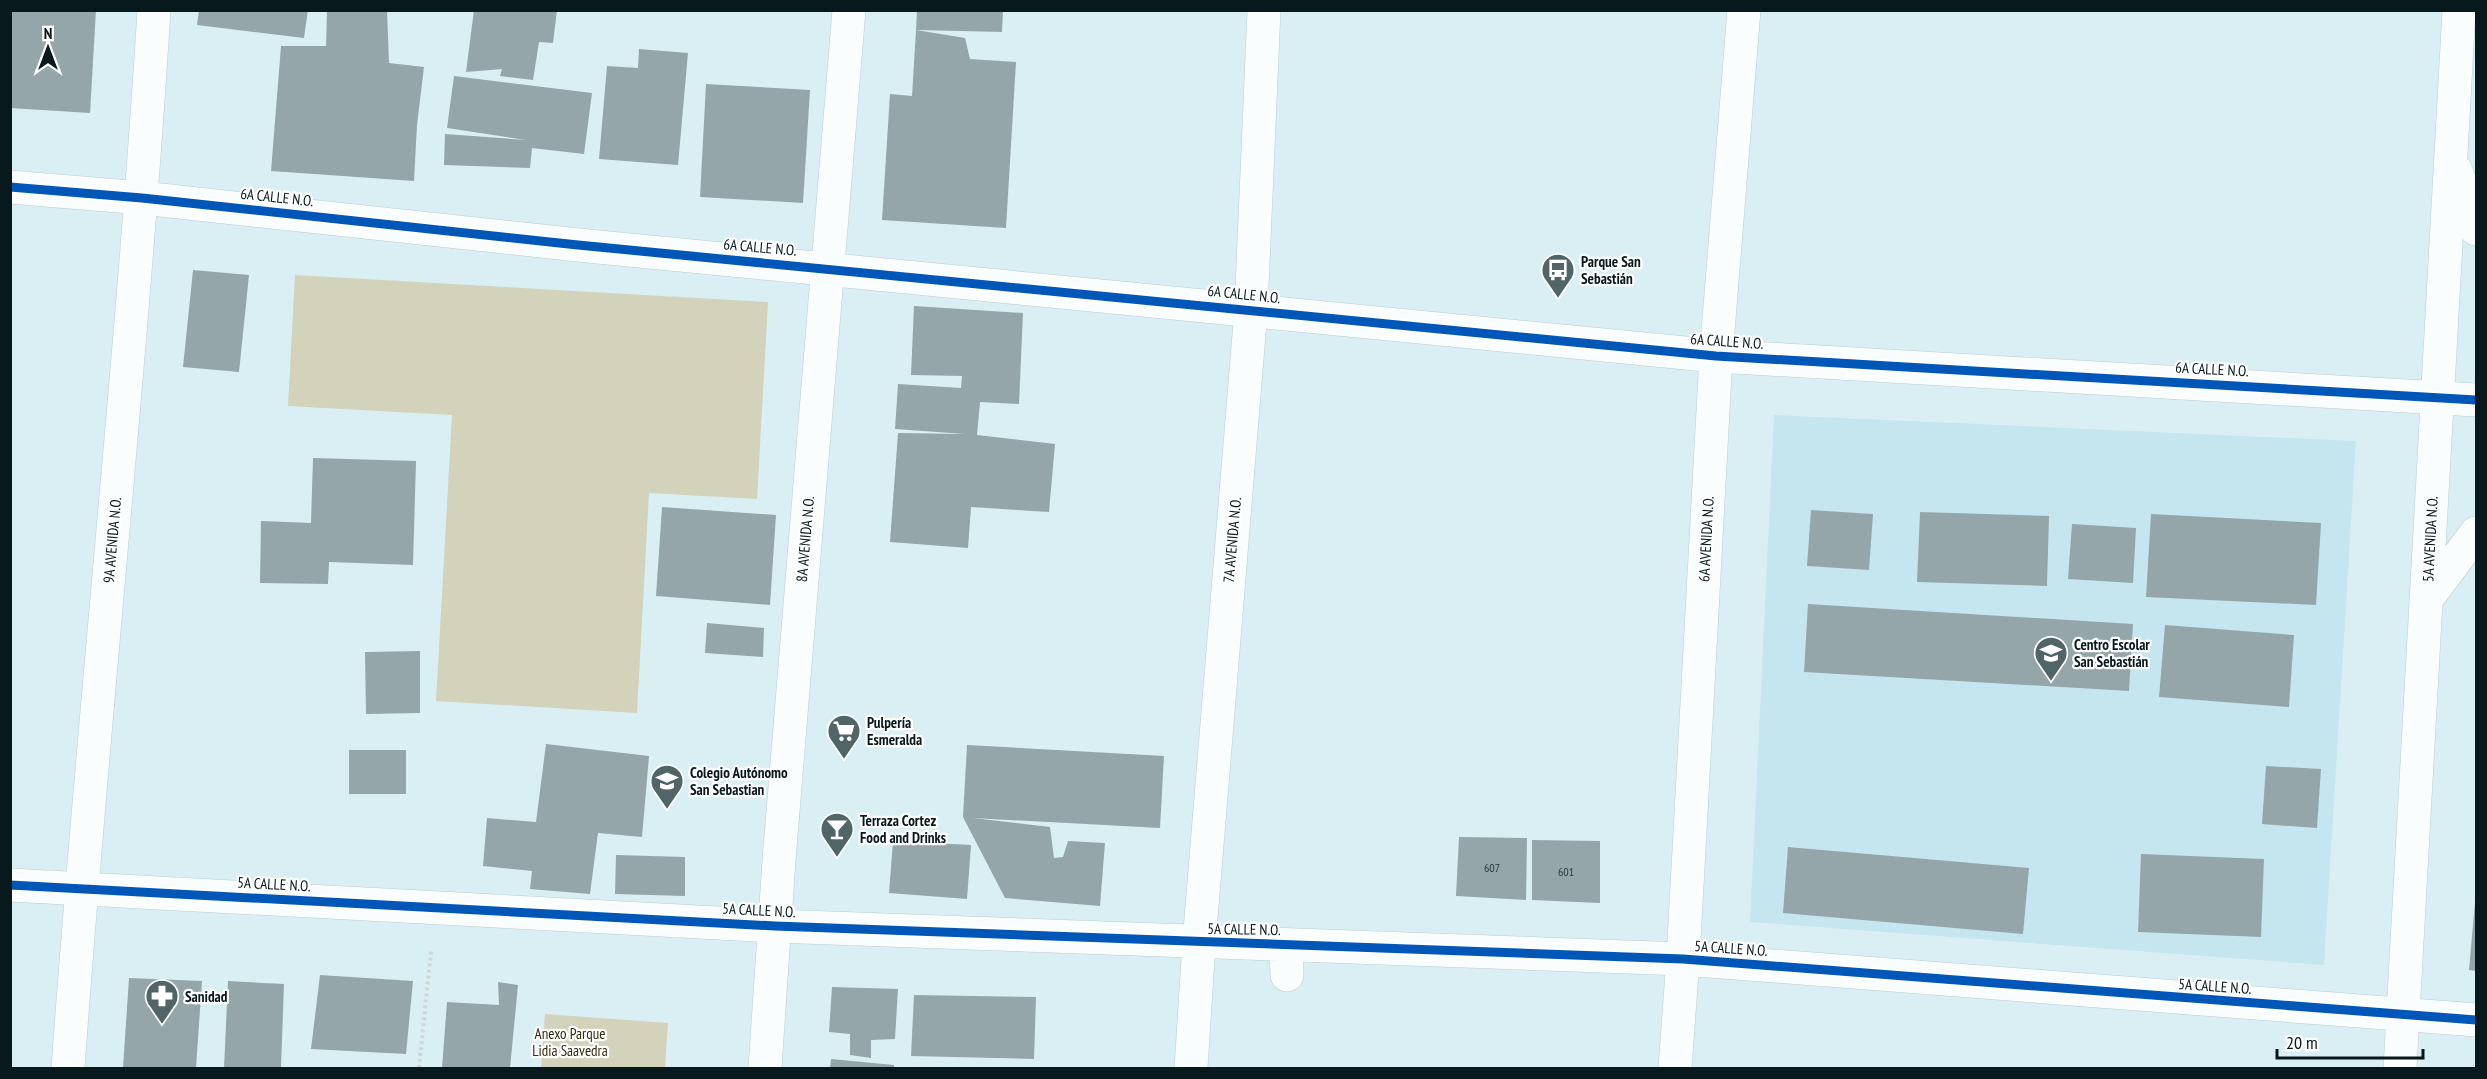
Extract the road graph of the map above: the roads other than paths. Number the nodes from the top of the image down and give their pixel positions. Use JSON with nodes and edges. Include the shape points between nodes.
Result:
{"nodes":[{"id":1,"x":153,"y":10,"type":"edge"},
{"id":2,"x":849,"y":10,"type":"edge"},
{"id":3,"x":1264,"y":10,"type":"edge"},
{"id":4,"x":1744,"y":10,"type":"edge"},
{"id":5,"x":2459,"y":10,"type":"edge"},
{"id":6,"x":2451,"y":156,"type":"junction"},
{"id":7,"x":10,"y":187,"type":"edge"},
{"id":8,"x":142,"y":198,"type":"junction"},
{"id":9,"x":2476,"y":229,"type":"edge"},
{"id":10,"x":827,"y":268,"type":"junction"},
{"id":11,"x":1251,"y":310,"type":"junction"},
{"id":12,"x":1716,"y":356,"type":"junction"},
{"id":13,"x":2438,"y":397,"type":"junction"},
{"id":14,"x":2476,"y":400,"type":"edge"},
{"id":15,"x":2476,"y":533,"type":"edge"},
{"id":16,"x":2426,"y":600,"type":"junction"},
{"id":17,"x":10,"y":885,"type":"edge"},
{"id":18,"x":81,"y":888,"type":"junction"},
{"id":19,"x":775,"y":926,"type":"junction"},
{"id":20,"x":1199,"y":943,"type":"junction"},
{"id":21,"x":1683,"y":960,"type":"junction"},
{"id":22,"x":2403,"y":1016,"type":"junction"},
{"id":23,"x":2476,"y":1020,"type":"edge"},
{"id":24,"x":68,"y":1068,"type":"edge"},
{"id":25,"x":765,"y":1068,"type":"edge"},
{"id":26,"x":1191,"y":1068,"type":"edge"},
{"id":27,"x":1675,"y":1068,"type":"edge"},
{"id":28,"x":2400,"y":1068,"type":"edge"}],
"edges":[{"from":1,"to":8,"type":"street","name":"9A AVENIDA N.O."},
{"from":2,"to":10,"type":"street","name":"8A AVENIDA N.O."},
{"from":3,"to":11,"type":"street","name":"7A AVENIDA N.O."},
{"from":4,"to":12,"type":"street","name":"6A AVENIDA N.O."},
{"from":5,"to":6,"type":"street","name":"5A AVENIDA N.O."},
{"from":6,"to":9,"type":"street"},
{"from":6,"to":13,"type":"street","name":"5A AVENIDA N.O."},
{"from":7,"to":8,"type":"street","name":"6A CALLE N.O."},
{"from":8,"to":10,"type":"street","name":"6A CALLE N.O."},
{"from":8,"to":18,"type":"street","name":"9A AVENIDA N.O."},
{"from":10,"to":11,"type":"street","name":"6A CALLE N.O."},
{"from":10,"to":19,"type":"street","name":"8A AVENIDA N.O."},
{"from":11,"to":12,"type":"street","name":"6A CALLE N.O."},
{"from":11,"to":20,"type":"street","name":"7A AVENIDA N.O."},
{"from":12,"to":13,"type":"street","name":"6A CALLE N.O."},
{"from":12,"to":21,"type":"street","name":"6A AVENIDA N.O."},
{"from":13,"to":14,"type":"street","name":"6A CALLE N.O."},
{"from":13,"to":16,"type":"street","name":"5A AVENIDA N.O."},
{"from":15,"to":16,"type":"street"},
{"from":16,"to":22,"type":"street","name":"5A AVENIDA N.O."},
{"from":17,"to":18,"type":"street","name":"5A CALLE N.O."},
{"from":18,"to":19,"type":"street","name":"5A CALLE N.O."},
{"from":18,"to":24,"type":"street","name":"9A AVENIDA N.O."},
{"from":19,"to":20,"type":"street","name":"5A CALLE N.O."},
{"from":19,"to":25,"type":"street","name":"8A AVENIDA N.O."},
{"from":20,"to":21,"type":"street","name":"5A CALLE N.O.","via":[[1287,960],[1611,971]]},
{"from":20,"to":26,"type":"street","name":"7A AVENIDA N.O."},
{"from":21,"to":22,"type":"street","name":"5A CALLE N.O."},
{"from":21,"to":27,"type":"street","name":"6A AVENIDA N.O."},
{"from":22,"to":23,"type":"street","name":"5A CALLE N.O."},
{"from":22,"to":28,"type":"street","name":"5A AVENIDA N.O."}]}
